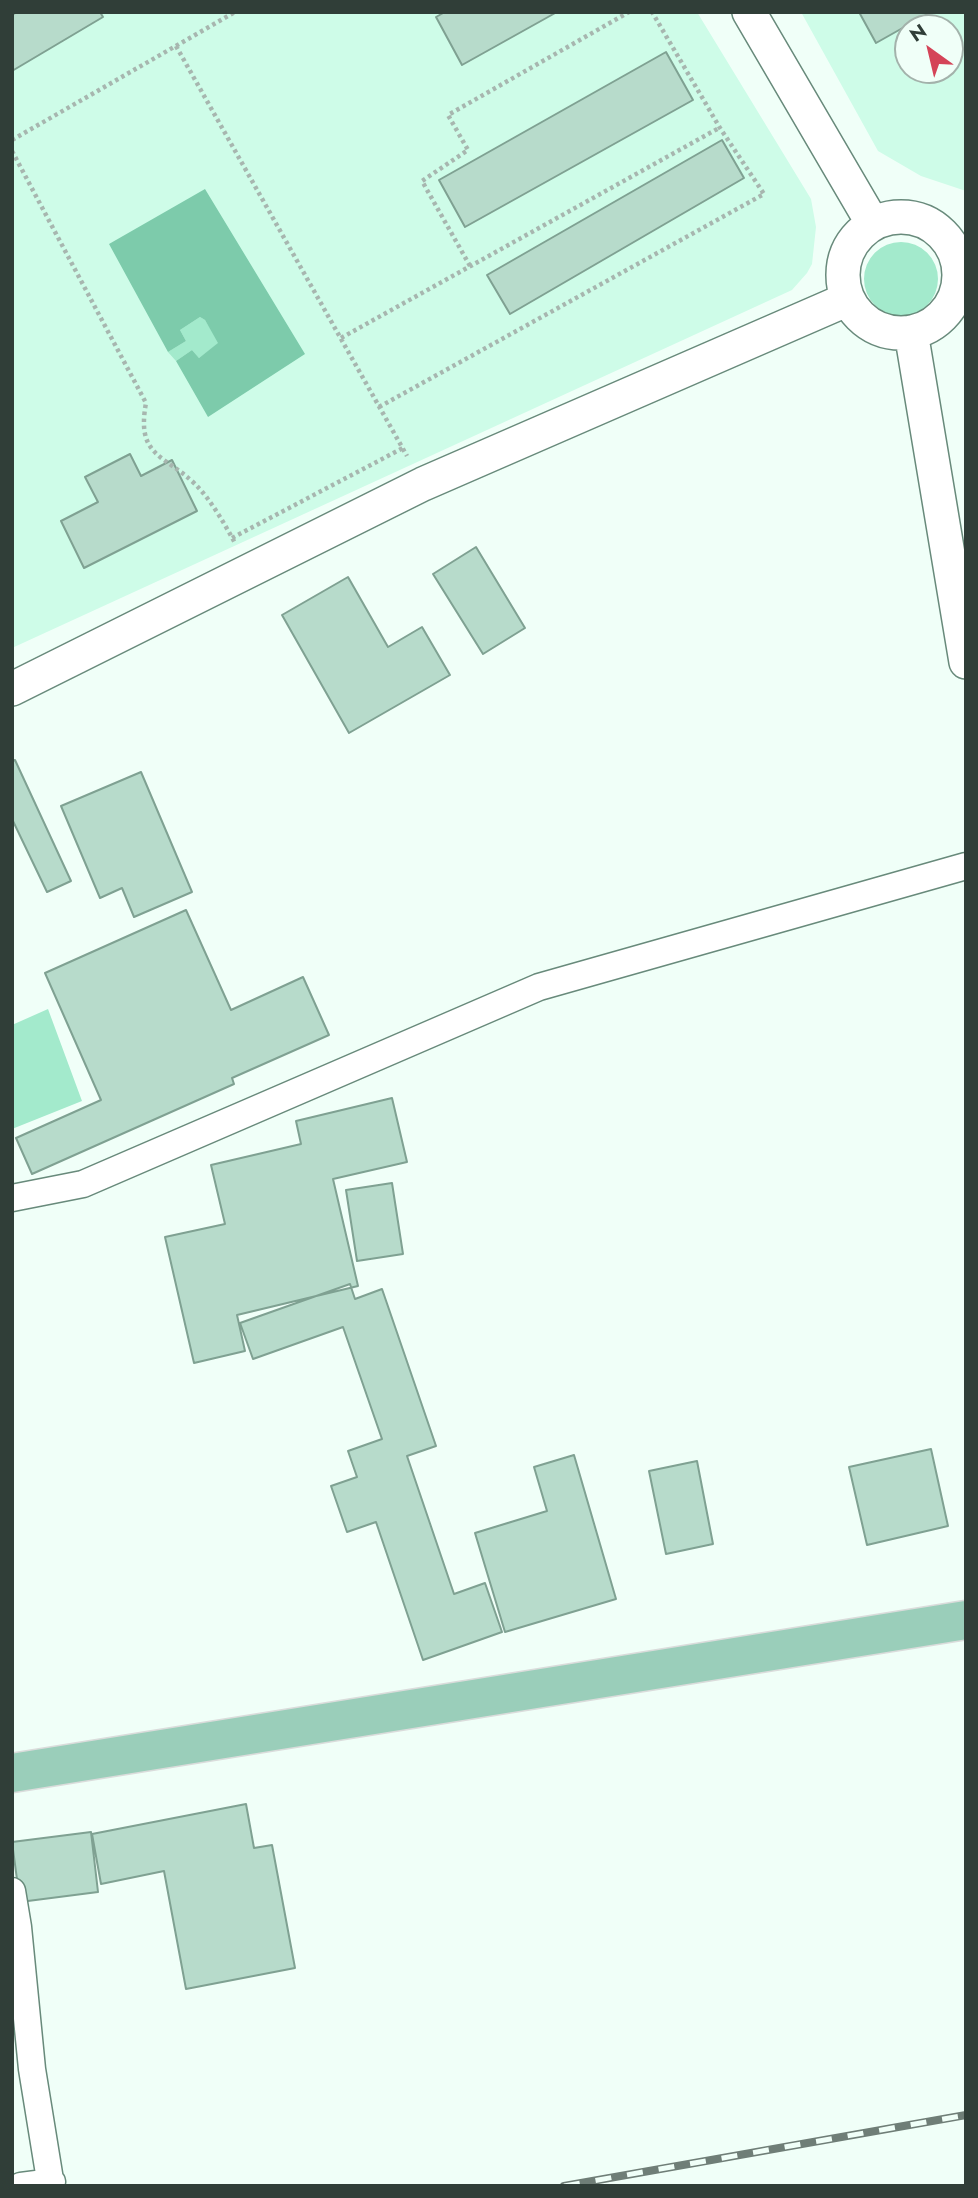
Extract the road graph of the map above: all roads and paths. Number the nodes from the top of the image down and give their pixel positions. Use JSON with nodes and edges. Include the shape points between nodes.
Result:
{"nodes":[{"id":1,"x":235,"y":12,"type":"edge"},
{"id":2,"x":629,"y":12,"type":"edge"},
{"id":3,"x":652,"y":12,"type":"edge"},
{"id":4,"x":749,"y":12,"type":"edge"},
{"id":5,"x":176,"y":46,"type":"junction"},
{"id":6,"x":720,"y":128,"type":"junction"},
{"id":7,"x":12,"y":140,"type":"edge"},
{"id":8,"x":12,"y":150,"type":"edge"},
{"id":9,"x":873,"y":224,"type":"junction"},
{"id":10,"x":956,"y":233,"type":"edge"},
{"id":11,"x":470,"y":266,"type":"junction"},
{"id":12,"x":961,"y":293,"type":"edge"},
{"id":13,"x":848,"y":299,"type":"junction"},
{"id":14,"x":911,"y":332,"type":"junction"},
{"id":15,"x":341,"y":338,"type":"junction"},
{"id":16,"x":379,"y":407,"type":"junction"},
{"id":17,"x":403,"y":448,"type":"junction"},
{"id":18,"x":423,"y":484,"type":"junction"},
{"id":19,"x":232,"y":538,"type":"junction"},
{"id":20,"x":250,"y":570,"type":"junction"},
{"id":21,"x":966,"y":663,"type":"edge"},
{"id":22,"x":12,"y":689,"type":"edge"},
{"id":23,"x":966,"y":866,"type":"edge"},
{"id":24,"x":12,"y":1198,"type":"edge"},
{"id":25,"x":966,"y":1619,"type":"edge"},
{"id":26,"x":12,"y":1773,"type":"edge"},
{"id":27,"x":12,"y":1891,"type":"edge"},
{"id":28,"x":52,"y":2184,"type":"edge"},
{"id":29,"x":21,"y":2186,"type":"edge"}],
"edges":[{"from":1,"to":5,"type":"path"},
{"from":2,"to":11,"type":"path","via":[[448,115],[468,150],[422,181]]},
{"from":3,"to":6,"type":"path"},
{"from":4,"to":9,"type":"street"},
{"from":5,"to":7,"type":"path"},
{"from":5,"to":15,"type":"path"},
{"from":6,"to":11,"type":"path"},
{"from":6,"to":16,"type":"path","via":[[764,194]]},
{"from":8,"to":19,"type":"path","via":[[146,403],[145,440],[199,489]]},
{"from":9,"to":10,"type":"street","via":[[905,217]]},
{"from":9,"to":13,"type":"street","via":[[849,249],[844,266]]},
{"from":10,"to":12,"type":"street"},
{"from":11,"to":15,"type":"path"},
{"from":12,"to":14,"type":"street","via":[[930,325]]},
{"from":13,"to":14,"type":"street","via":[[874,326]]},
{"from":13,"to":18,"type":"street"},
{"from":14,"to":21,"type":"street"},
{"from":15,"to":16,"type":"path"},
{"from":16,"to":17,"type":"path"},
{"from":17,"to":18,"type":"path"},
{"from":17,"to":19,"type":"path"},
{"from":18,"to":20,"type":"street"},
{"from":19,"to":20,"type":"path"},
{"from":20,"to":22,"type":"street"},
{"from":23,"to":24,"type":"street","via":[[539,986],[83,1184]]},
{"from":25,"to":26,"type":"main road"},
{"from":27,"to":28,"type":"street","via":[[32,2069]]},
{"from":28,"to":29,"type":"street"}]}
